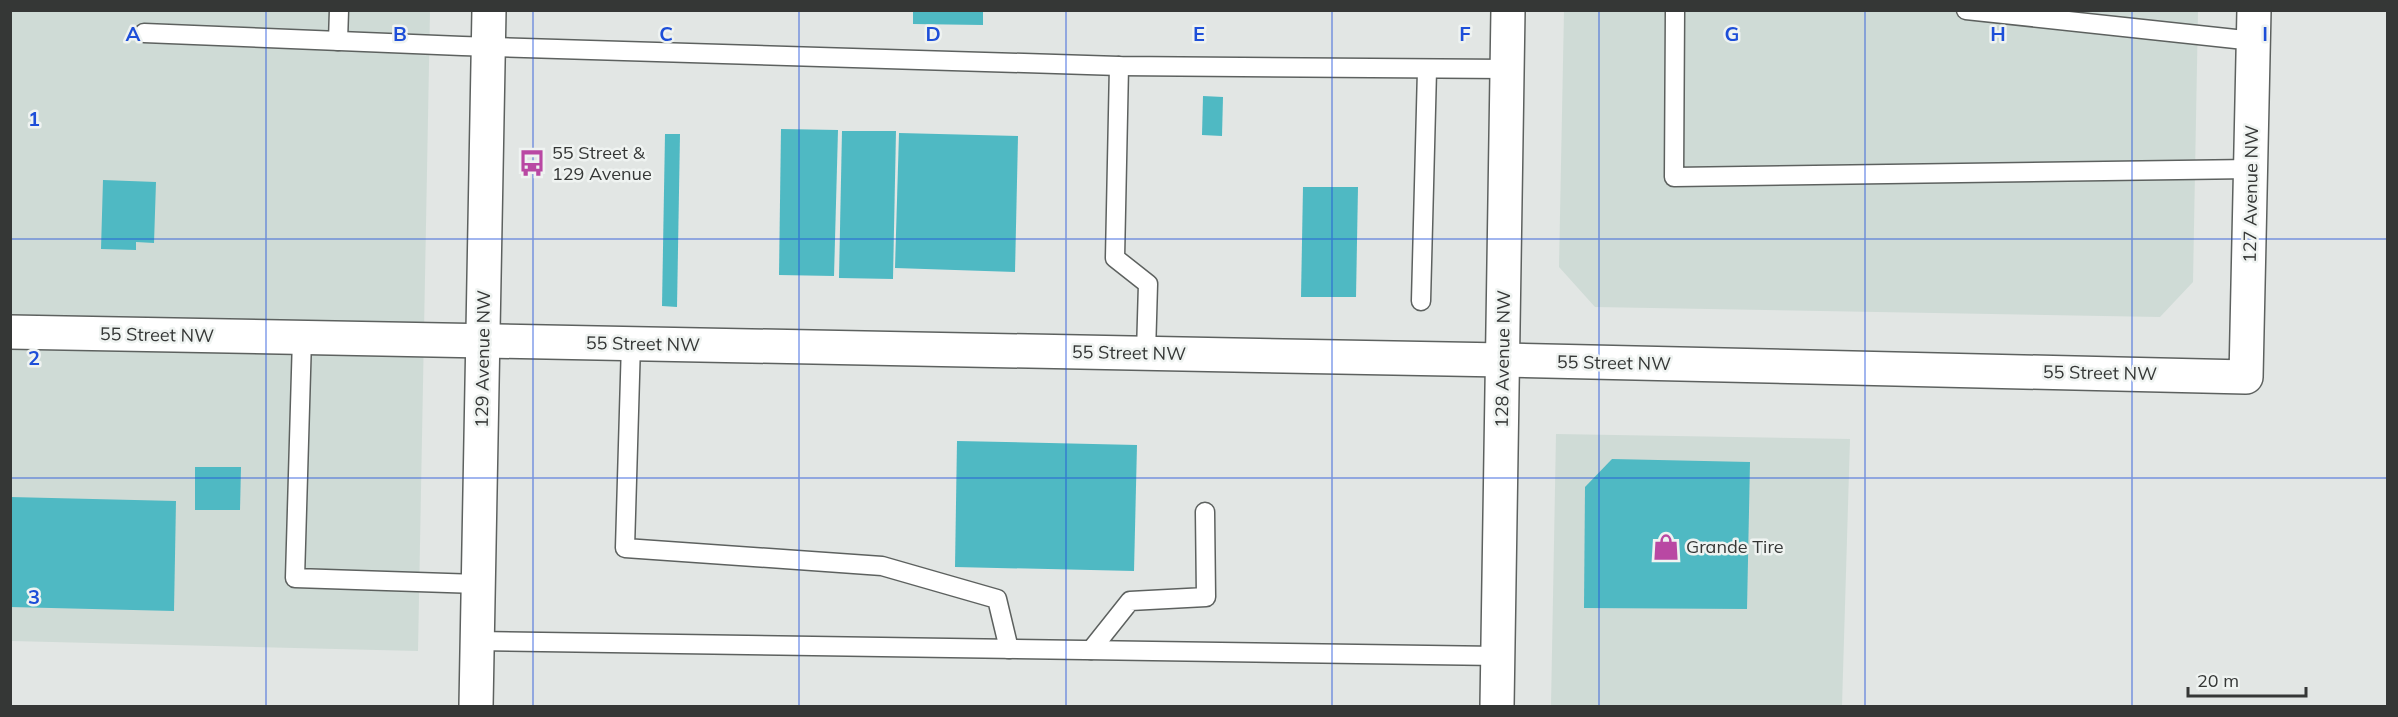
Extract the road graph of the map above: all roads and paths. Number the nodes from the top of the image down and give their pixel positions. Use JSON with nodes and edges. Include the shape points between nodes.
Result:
{"nodes":[{"id":1,"x":339,"y":10,"type":"edge"},
{"id":2,"x":489,"y":10,"type":"edge"},
{"id":3,"x":1508,"y":10,"type":"edge"},
{"id":4,"x":1675,"y":10,"type":"edge"},
{"id":5,"x":1966,"y":10,"type":"edge"},
{"id":6,"x":2254,"y":26,"type":"edge"},
{"id":7,"x":144,"y":33,"type":"dead end"},
{"id":8,"x":338,"y":41,"type":"junction"},
{"id":9,"x":488,"y":47,"type":"junction"},
{"id":10,"x":1119,"y":66,"type":"junction"},
{"id":11,"x":1507,"y":69,"type":"junction"},
{"id":12,"x":1427,"y":70,"type":"junction"},
{"id":13,"x":2252,"y":169,"type":"junction"},
{"id":14,"x":1421,"y":301,"type":"dead end"},
{"id":15,"x":10,"y":332,"type":"edge"},
{"id":16,"x":302,"y":338,"type":"junction"},
{"id":17,"x":484,"y":341,"type":"junction"},
{"id":18,"x":631,"y":343,"type":"junction"},
{"id":19,"x":1146,"y":353,"type":"junction"},
{"id":20,"x":1503,"y":360,"type":"junction"},
{"id":21,"x":2247,"y":376,"type":"joint"},
{"id":22,"x":1205,"y":512,"type":"dead end"},
{"id":23,"x":478,"y":584,"type":"junction"},
{"id":24,"x":477,"y":640,"type":"junction"},
{"id":25,"x":1009,"y":649,"type":"junction"},
{"id":26,"x":1091,"y":650,"type":"junction"},
{"id":27,"x":1498,"y":656,"type":"junction"},
{"id":28,"x":476,"y":706,"type":"edge"},
{"id":29,"x":1497,"y":706,"type":"edge"}],
"edges":[{"from":1,"to":8,"type":"lane"},
{"from":2,"to":9,"type":"street","name":"129 Avenue NW"},
{"from":3,"to":11,"type":"street","name":"128 Avenue NW"},
{"from":4,"to":13,"type":"lane","via":[[1674,177]]},
{"from":5,"to":6,"type":"lane"},
{"from":6,"to":13,"type":"street","name":"127 Avenue NW"},
{"from":7,"to":8,"type":"lane"},
{"from":8,"to":9,"type":"lane"},
{"from":9,"to":10,"type":"lane"},
{"from":9,"to":17,"type":"street","name":"129 Avenue NW"},
{"from":10,"to":12,"type":"lane"},
{"from":10,"to":19,"type":"lane","via":[[1115,258],[1148,284]]},
{"from":11,"to":12,"type":"lane"},
{"from":11,"to":20,"type":"street","name":"128 Avenue NW"},
{"from":12,"to":14,"type":"lane"},
{"from":13,"to":21,"type":"street","name":"127 Avenue NW"},
{"from":15,"to":16,"type":"street","name":"55 Street NW"},
{"from":16,"to":17,"type":"street","name":"55 Street NW"},
{"from":16,"to":23,"type":"lane","via":[[295,578]]},
{"from":17,"to":18,"type":"street","name":"55 Street NW"},
{"from":17,"to":23,"type":"street","name":"129 Avenue NW"},
{"from":18,"to":19,"type":"street","name":"55 Street NW"},
{"from":18,"to":25,"type":"lane","via":[[625,548],[882,566],[997,598]]},
{"from":19,"to":20,"type":"street","name":"55 Street NW"},
{"from":20,"to":21,"type":"street","name":"55 Street NW"},
{"from":20,"to":27,"type":"street","name":"128 Avenue NW"},
{"from":22,"to":26,"type":"lane","via":[[1206,597],[1130,601]]},
{"from":23,"to":24,"type":"street","name":"129 Avenue NW"},
{"from":24,"to":25,"type":"lane"},
{"from":24,"to":28,"type":"street","name":"129 Avenue NW"},
{"from":25,"to":26,"type":"lane"},
{"from":26,"to":27,"type":"lane"},
{"from":27,"to":29,"type":"street","name":"128 Avenue NW"}]}
